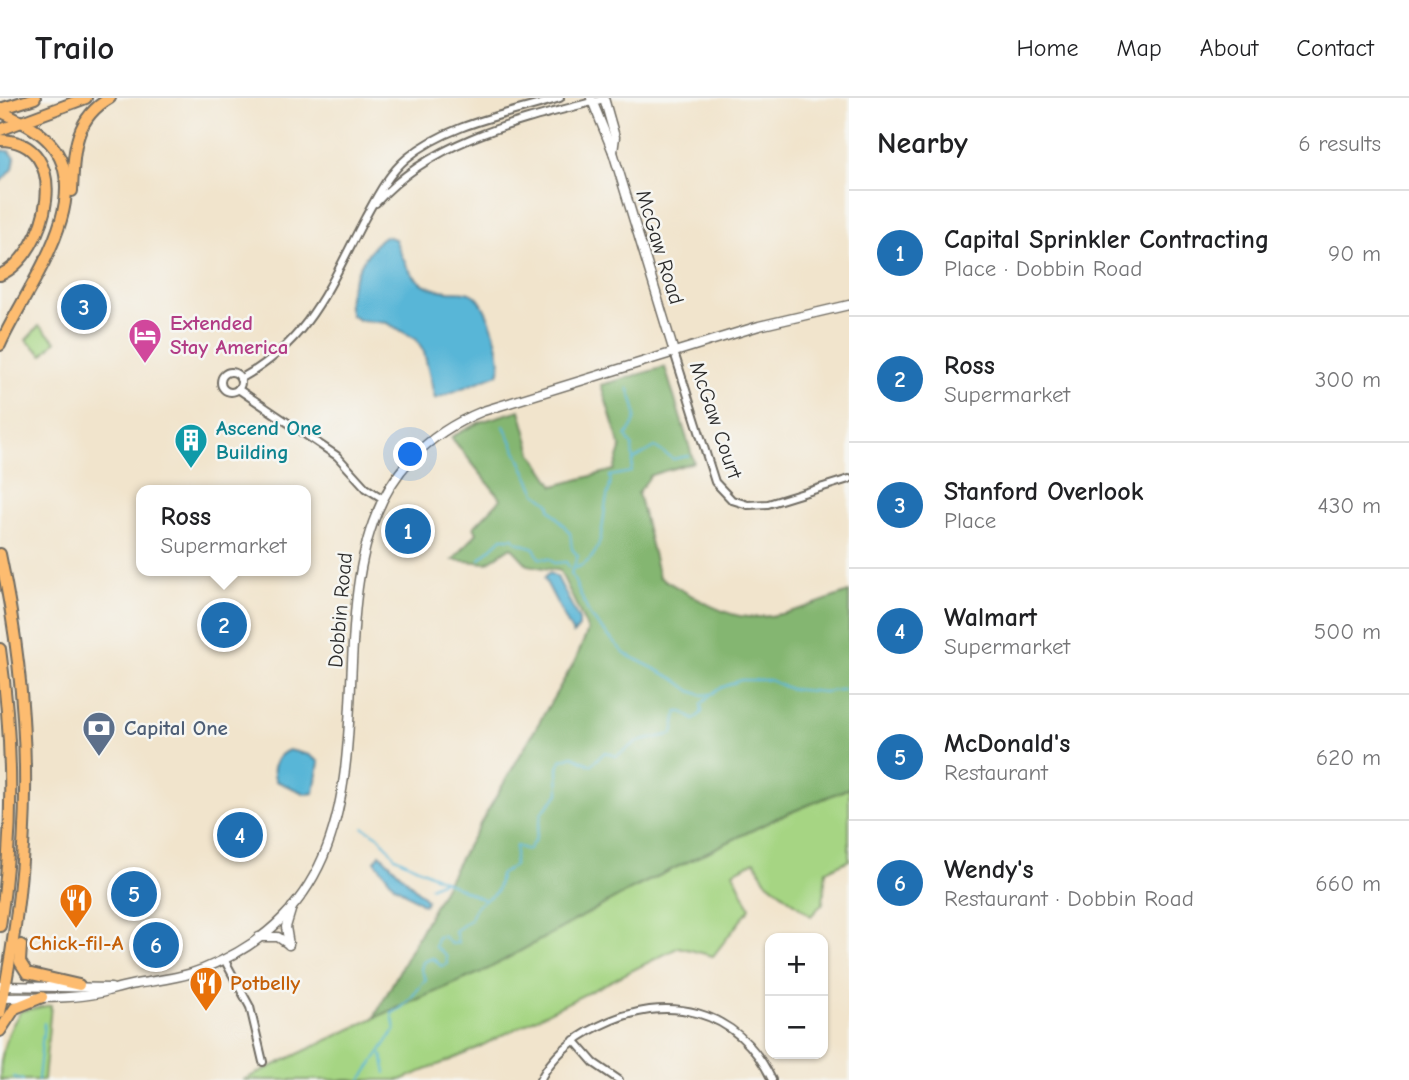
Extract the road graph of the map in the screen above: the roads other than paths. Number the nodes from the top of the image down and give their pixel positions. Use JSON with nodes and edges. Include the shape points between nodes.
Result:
{"nodes":[{"id":1,"x":35,"y":98,"type":"edge"},
{"id":2,"x":86,"y":98,"type":"edge"},
{"id":3,"x":110,"y":98,"type":"edge"},
{"id":4,"x":560,"y":98,"type":"edge"},
{"id":5,"x":604,"y":99,"type":"edge"},
{"id":6,"x":592,"y":100,"type":"edge"},
{"id":7,"x":0,"y":110,"type":"edge"},
{"id":8,"x":20,"y":122,"type":"junction"},
{"id":9,"x":0,"y":130,"type":"edge"},
{"id":10,"x":0,"y":139,"type":"edge"},
{"id":11,"x":613,"y":152,"type":"junction"},
{"id":12,"x":370,"y":210,"type":"junction"},
{"id":13,"x":0,"y":275,"type":"edge"},
{"id":14,"x":37,"y":275,"type":"junction"},
{"id":15,"x":849,"y":305,"type":"edge"},
{"id":16,"x":0,"y":345,"type":"edge"},
{"id":17,"x":674,"y":352,"type":"junction"},
{"id":18,"x":240,"y":379,"type":"junction"},
{"id":19,"x":238,"y":389,"type":"junction"},
{"id":20,"x":849,"y":479,"type":"edge"},
{"id":21,"x":382,"y":498,"type":"junction"},
{"id":22,"x":0,"y":554,"type":"edge"},
{"id":23,"x":0,"y":649,"type":"edge"},
{"id":24,"x":27,"y":779,"type":"junction"},
{"id":25,"x":293,"y":905,"type":"junction"},
{"id":26,"x":0,"y":926,"type":"edge"},
{"id":27,"x":258,"y":937,"type":"junction"},
{"id":28,"x":225,"y":959,"type":"junction"},
{"id":29,"x":79,"y":985,"type":"junction"},
{"id":30,"x":114,"y":988,"type":"junction"},
{"id":31,"x":2,"y":992,"type":"edge"},
{"id":32,"x":42,"y":996,"type":"junction"},
{"id":33,"x":0,"y":1013,"type":"edge"},
{"id":34,"x":0,"y":1031,"type":"edge"},
{"id":35,"x":574,"y":1040,"type":"junction"},
{"id":36,"x":263,"y":1062,"type":"dead end"},
{"id":37,"x":540,"y":1080,"type":"edge"},
{"id":38,"x":619,"y":1080,"type":"edge"},
{"id":39,"x":772,"y":1080,"type":"edge"}],
"edges":[{"from":1,"to":7,"type":"main road"},
{"from":2,"to":8,"type":"main road"},
{"from":3,"to":14,"type":"main road","via":[[93,109],[77,135],[67,221],[57,249]]},
{"from":4,"to":12,"type":"street","via":[[432,141],[390,175]]},
{"from":5,"to":6,"type":"street"},
{"from":5,"to":11,"type":"street","name":"McGaw Road","via":[[615,137]]},
{"from":6,"to":11,"type":"street","name":"McGaw Road"},
{"from":6,"to":12,"type":"street","via":[[438,152],[412,169]]},
{"from":7,"to":8,"type":"main road"},
{"from":8,"to":9,"type":"main road"},
{"from":8,"to":14,"type":"main road","via":[[39,132],[54,148],[65,182],[61,219]]},
{"from":10,"to":13,"type":"main road","via":[[32,150],[44,170],[47,189],[41,224],[29,249],[16,266]]},
{"from":11,"to":17,"type":"street","name":"McGaw Road"},
{"from":12,"to":18,"type":"street","via":[[297,337],[275,358]]},
{"from":14,"to":16,"type":"main road"},
{"from":15,"to":17,"type":"street","name":"Dobbin Road","via":[[786,318]]},
{"from":17,"to":20,"type":"street","name":"McGaw Court","via":[[715,482],[732,500],[768,504]]},
{"from":17,"to":21,"type":"street","name":"Dobbin Road","via":[[467,417],[413,457]]},
{"from":18,"to":19,"type":"street"},
{"from":18,"to":19,"type":"street","via":[[228,372],[221,381],[227,391]]},
{"from":19,"to":21,"type":"street","via":[[337,456],[366,488]]},
{"from":21,"to":25,"type":"street","name":"Dobbin Road","via":[[361,561],[339,813],[321,864]]},
{"from":22,"to":24,"type":"main road","via":[[20,664]]},
{"from":23,"to":26,"type":"main road","via":[[10,780]]},
{"from":24,"to":29,"type":"main road","via":[[27,885],[20,962],[31,976]]},
{"from":24,"to":31,"type":"main road","via":[[22,885]]},
{"from":25,"to":27,"type":"street","name":"Dobbin Road"},
{"from":25,"to":27,"type":"street","via":[[286,927],[289,945],[278,937]]},
{"from":27,"to":28,"type":"street","name":"Dobbin Road"},
{"from":28,"to":30,"type":"street","name":"Dobbin Road","via":[[190,974]]},
{"from":28,"to":36,"type":"street","via":[[250,1007]]},
{"from":29,"to":30,"type":"street","name":"Dobbin Road"},
{"from":29,"to":31,"type":"street","name":"Dobbin Road"},
{"from":30,"to":32,"type":"street","name":"Dobbin Road","via":[[101,993]]},
{"from":31,"to":32,"type":"street","name":"Dobbin Road"},
{"from":31,"to":33,"type":"main road"},
{"from":32,"to":34,"type":"main road","via":[[19,1004]]},
{"from":35,"to":37,"type":"street"},
{"from":35,"to":38,"type":"street","via":[[600,1069]]},
{"from":35,"to":39,"type":"street","via":[[633,1011],[683,1009],[738,1037]]}]}
